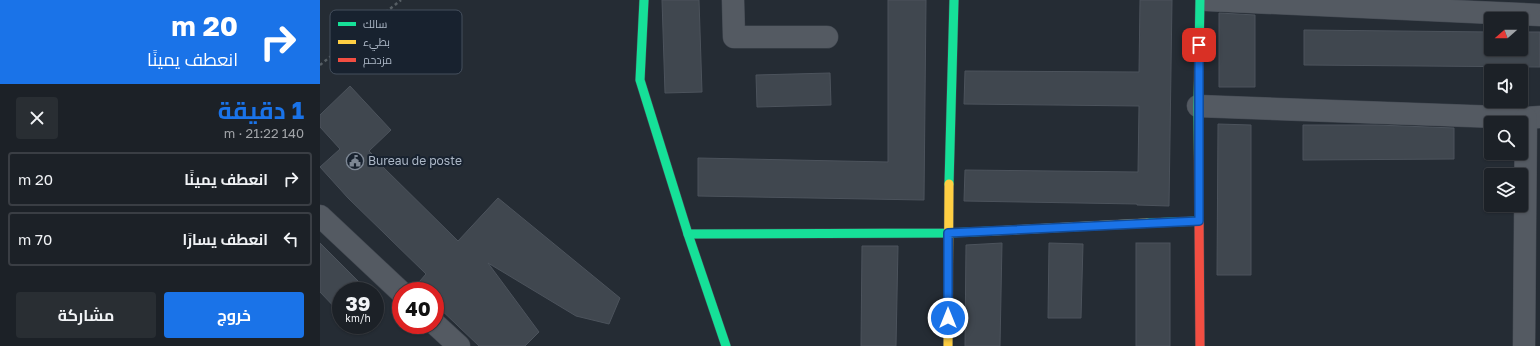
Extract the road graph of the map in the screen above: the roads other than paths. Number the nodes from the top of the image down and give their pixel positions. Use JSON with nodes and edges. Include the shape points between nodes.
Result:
{"nodes":[{"id":1,"x":644,"y":0,"type":"edge"},
{"id":2,"x":733,"y":0,"type":"edge"},
{"id":3,"x":954,"y":0,"type":"edge"},
{"id":4,"x":1200,"y":0,"type":"edge"},
{"id":5,"x":1207,"y":0,"type":"edge"},
{"id":6,"x":1540,"y":15,"type":"edge"},
{"id":7,"x":827,"y":36,"type":"dead end"},
{"id":8,"x":1198,"y":106,"type":"junction"},
{"id":9,"x":1533,"y":118,"type":"edge"},
{"id":10,"x":320,"y":216,"type":"edge"},
{"id":11,"x":1199,"y":221,"type":"junction"},
{"id":12,"x":948,"y":233,"type":"junction"},
{"id":13,"x":688,"y":234,"type":"junction"},
{"id":14,"x":392,"y":284,"type":"edge"},
{"id":15,"x":444,"y":332,"type":"edge"},
{"id":16,"x":459,"y":346,"type":"edge"},
{"id":17,"x":726,"y":346,"type":"edge"},
{"id":18,"x":948,"y":346,"type":"edge"},
{"id":19,"x":1200,"y":346,"type":"edge"},
{"id":20,"x":1524,"y":346,"type":"edge"}],
"edges":[{"from":1,"to":13,"type":"street","via":[[640,80]]},
{"from":2,"to":7,"type":"street","via":[[734,37]]},
{"from":3,"to":12,"type":"street"},
{"from":4,"to":8,"type":"street"},
{"from":5,"to":6,"type":"street"},
{"from":8,"to":9,"type":"street"},
{"from":8,"to":11,"type":"street"},
{"from":9,"to":20,"type":"street"},
{"from":10,"to":14,"type":"street"},
{"from":11,"to":12,"type":"street"},
{"from":11,"to":19,"type":"street"},
{"from":12,"to":13,"type":"street"},
{"from":12,"to":18,"type":"street"},
{"from":13,"to":17,"type":"street"},
{"from":15,"to":16,"type":"street"}]}
